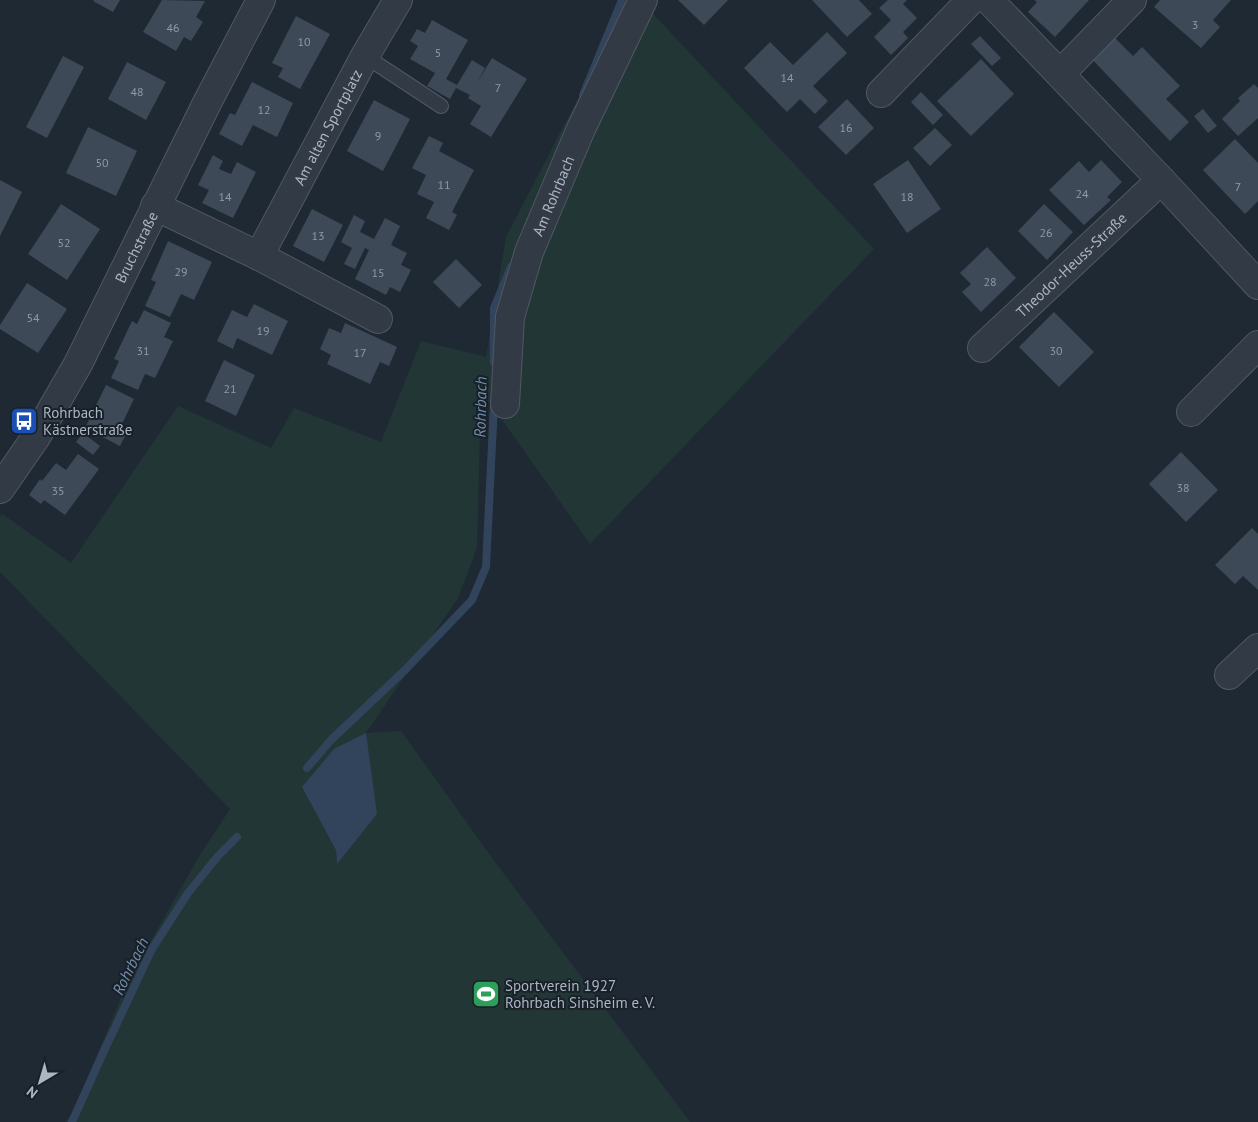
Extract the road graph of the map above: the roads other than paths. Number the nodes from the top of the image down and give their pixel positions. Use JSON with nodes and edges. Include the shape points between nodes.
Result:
{"nodes":[{"id":1,"x":261,"y":0,"type":"edge"},
{"id":2,"x":398,"y":0,"type":"edge"},
{"id":3,"x":643,"y":0,"type":"edge"},
{"id":4,"x":971,"y":0,"type":"edge"},
{"id":5,"x":989,"y":0,"type":"edge"},
{"id":6,"x":1132,"y":0,"type":"edge"},
{"id":7,"x":365,"y":56,"type":"junction"},
{"id":8,"x":1060,"y":74,"type":"junction"},
{"id":9,"x":881,"y":93,"type":"dead end"},
{"id":10,"x":441,"y":106,"type":"dead end"},
{"id":11,"x":1160,"y":180,"type":"junction"},
{"id":12,"x":155,"y":206,"type":"junction"},
{"id":13,"x":259,"y":256,"type":"junction"},
{"id":14,"x":1255,"y":276,"type":"edge"},
{"id":15,"x":378,"y":319,"type":"dead end"},
{"id":16,"x":1258,"y":345,"type":"edge"},
{"id":17,"x":982,"y":348,"type":"dead end"},
{"id":18,"x":505,"y":404,"type":"dead end"},
{"id":19,"x":1191,"y":412,"type":"dead end"},
{"id":20,"x":0,"y":489,"type":"edge"},
{"id":21,"x":1258,"y":648,"type":"edge"},
{"id":22,"x":1229,"y":675,"type":"dead end"}],
"edges":[{"from":1,"to":12,"type":"street","name":"Bruchstraße"},
{"from":2,"to":7,"type":"street","name":"Am alten Sportplatz"},
{"from":3,"to":18,"type":"street","name":"Am Rohrbach","via":[[580,131],[529,252],[510,317]]},
{"from":4,"to":9,"type":"street"},
{"from":5,"to":8,"type":"street"},
{"from":6,"to":8,"type":"street"},
{"from":7,"to":10,"type":"lane"},
{"from":7,"to":13,"type":"street","name":"Am alten Sportplatz"},
{"from":8,"to":11,"type":"street"},
{"from":11,"to":14,"type":"street"},
{"from":11,"to":17,"type":"street","name":"Theodor-Heuss-Straße"},
{"from":12,"to":13,"type":"street"},
{"from":12,"to":20,"type":"street","name":"Bruchstraße","via":[[78,364],[36,437]]},
{"from":13,"to":15,"type":"street"},
{"from":16,"to":19,"type":"street"},
{"from":21,"to":22,"type":"street"}]}
